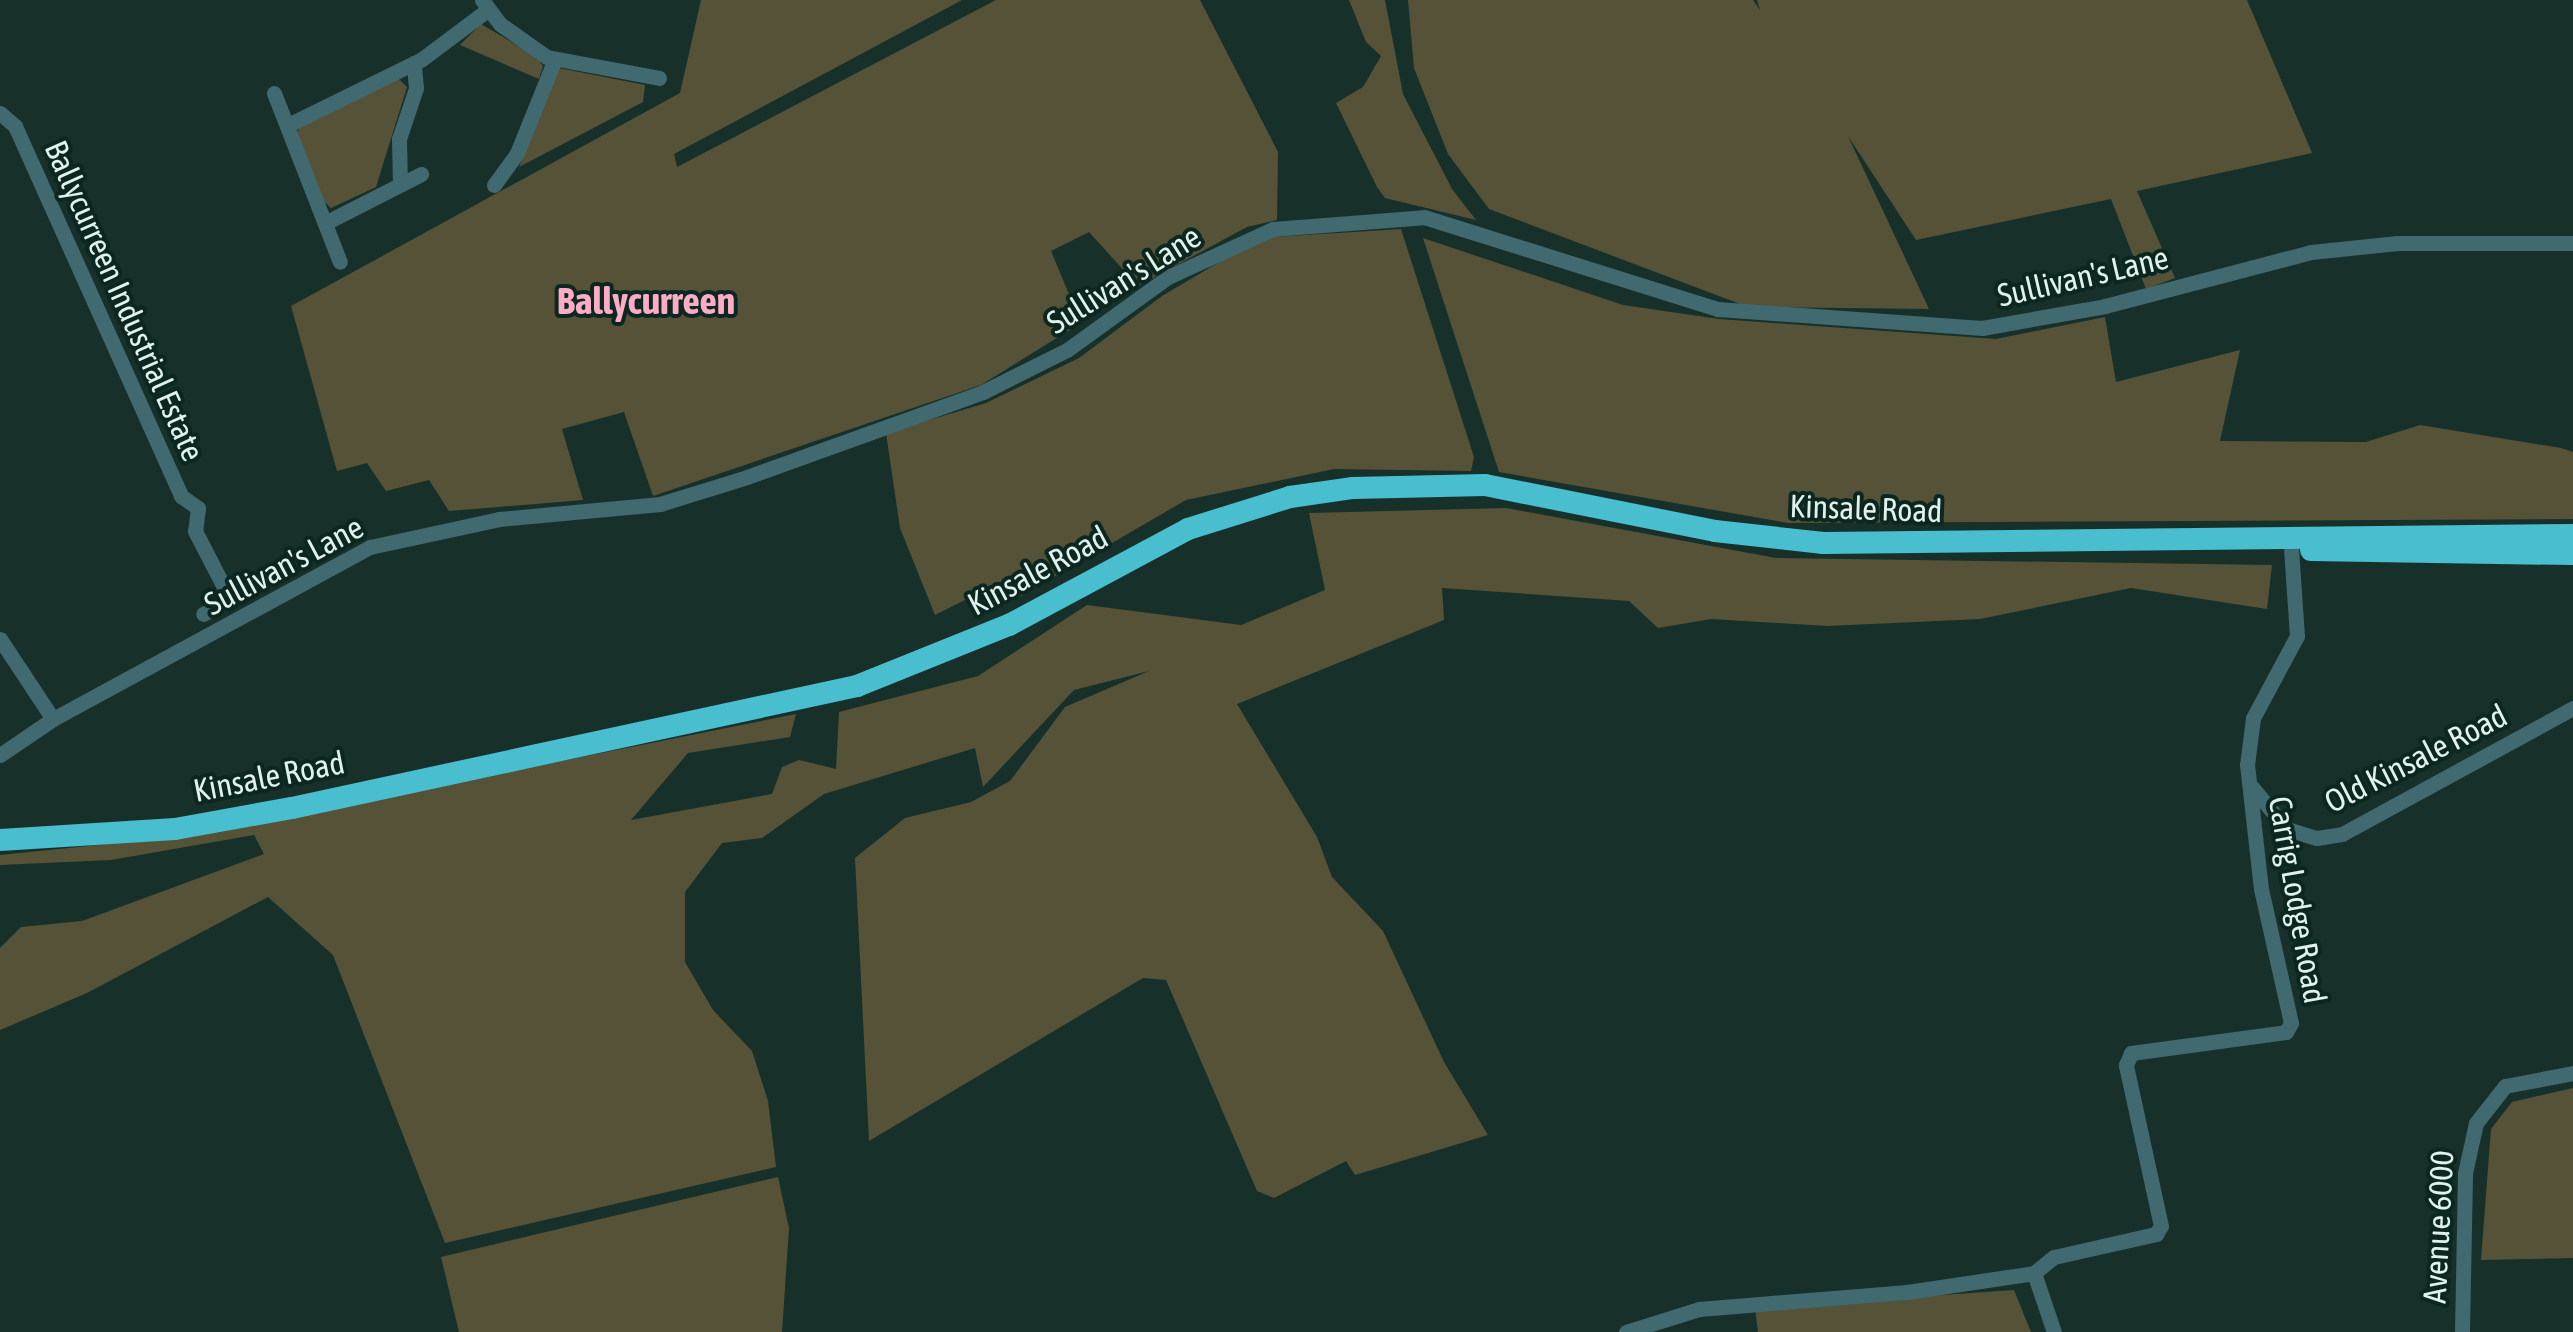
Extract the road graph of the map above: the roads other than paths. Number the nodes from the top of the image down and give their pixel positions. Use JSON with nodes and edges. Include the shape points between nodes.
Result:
{"nodes":[{"id":1,"x":484,"y":5,"type":"edge"},
{"id":2,"x":556,"y":59,"type":"junction"},
{"id":3,"x":414,"y":64,"type":"junction"},
{"id":4,"x":659,"y":78,"type":"dead end"},
{"id":5,"x":274,"y":93,"type":"dead end"},
{"id":6,"x":0,"y":113,"type":"edge"},
{"id":7,"x":288,"y":125,"type":"junction"},
{"id":8,"x":421,"y":174,"type":"dead end"},
{"id":9,"x":400,"y":184,"type":"junction"},
{"id":10,"x":494,"y":185,"type":"dead end"},
{"id":11,"x":325,"y":223,"type":"junction"},
{"id":12,"x":2573,"y":243,"type":"edge"},
{"id":13,"x":340,"y":262,"type":"dead end"},
{"id":14,"x":2573,"y":535,"type":"edge"},
{"id":15,"x":2112,"y":542,"type":"junction"},
{"id":16,"x":2292,"y":549,"type":"junction"},
{"id":17,"x":2573,"y":554,"type":"edge"},
{"id":18,"x":203,"y":614,"type":"dead end"},
{"id":19,"x":0,"y":639,"type":"edge"},
{"id":20,"x":2573,"y":708,"type":"edge"},
{"id":21,"x":53,"y":720,"type":"junction"},
{"id":22,"x":0,"y":755,"type":"edge"},
{"id":23,"x":2249,"y":782,"type":"junction"},
{"id":24,"x":0,"y":840,"type":"edge"},
{"id":25,"x":2573,"y":1073,"type":"edge"},
{"id":26,"x":2034,"y":1272,"type":"junction"},
{"id":27,"x":1626,"y":1332,"type":"edge"},
{"id":28,"x":2054,"y":1332,"type":"edge"},
{"id":29,"x":2462,"y":1332,"type":"edge"}],
"edges":[{"from":1,"to":2,"type":"street"},
{"from":1,"to":3,"type":"street"},
{"from":2,"to":4,"type":"street"},
{"from":2,"to":10,"type":"street","via":[[519,149]]},
{"from":3,"to":7,"type":"street"},
{"from":3,"to":9,"type":"street","via":[[416,88],[399,139]]},
{"from":5,"to":7,"type":"street"},
{"from":6,"to":18,"type":"street","name":"Ballycurreen Industrial Estate","via":[[16,126],[181,496],[198,508],[195,530],[226,591],[220,605]]},
{"from":7,"to":11,"type":"street"},
{"from":8,"to":9,"type":"street"},
{"from":9,"to":11,"type":"street"},
{"from":11,"to":13,"type":"street"},
{"from":12,"to":21,"type":"street","name":"Sullivan's Lane","via":[[2398,243],[2311,252],[2105,306],[1982,328],[1718,308],[1424,216],[1272,229],[1168,278],[1067,350],[983,392],[660,504],[498,518],[370,547]]},
{"from":14,"to":15,"type":"highway","name":"Kinsale Road","via":[[2288,534]]},
{"from":15,"to":16,"type":"highway","name":"Kinsale Road"},
{"from":15,"to":24,"type":"highway","name":"Kinsale Road","via":[[1823,543],[1715,530],[1485,485],[1353,488],[1290,498],[1188,530],[1009,625],[857,686],[214,822]]},
{"from":16,"to":17,"type":"highway","name":"Kinsale Road"},
{"from":16,"to":23,"type":"street","via":[[2298,636],[2254,718]]},
{"from":19,"to":21,"type":"street"},
{"from":20,"to":23,"type":"street","name":"Old Kinsale Road","via":[[2342,834],[2317,838],[2287,829]]},
{"from":21,"to":22,"type":"street","name":"Sullivan's Lane"},
{"from":23,"to":26,"type":"street","name":"Carrig Lodge Road","via":[[2263,899],[2291,1023],[2286,1032],[2121,1056],[2161,1226],[2156,1234],[2054,1258]]},
{"from":25,"to":29,"type":"street","name":"Avenue 6000","via":[[2505,1086],[2476,1122],[2464,1185]]},
{"from":26,"to":27,"type":"street","via":[[1907,1292],[1700,1309]]},
{"from":26,"to":28,"type":"street"}]}
